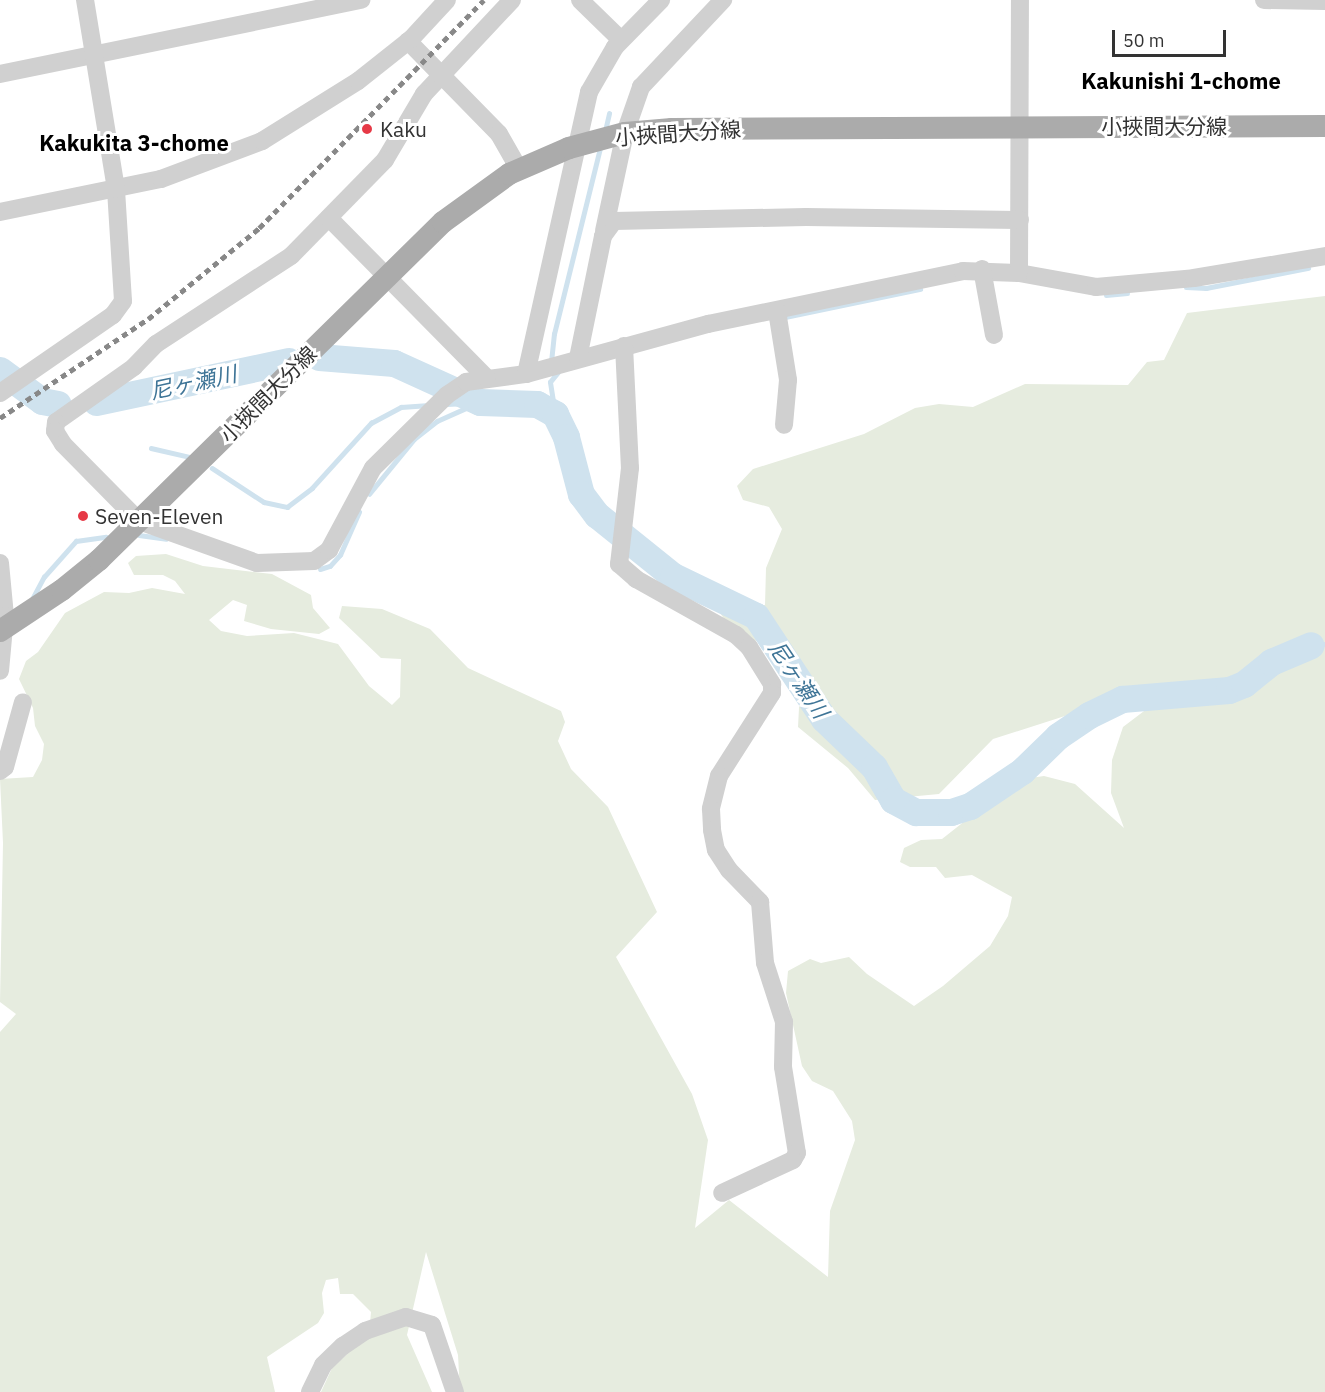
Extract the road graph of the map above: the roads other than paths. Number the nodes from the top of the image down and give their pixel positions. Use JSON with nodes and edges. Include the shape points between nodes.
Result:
{"nodes":[{"id":1,"x":85,"y":0,"type":"edge"},
{"id":2,"x":361,"y":0,"type":"edge"},
{"id":3,"x":447,"y":0,"type":"edge"},
{"id":4,"x":512,"y":0,"type":"edge"},
{"id":5,"x":580,"y":0,"type":"edge"},
{"id":6,"x":661,"y":0,"type":"edge"},
{"id":7,"x":723,"y":0,"type":"edge"},
{"id":8,"x":1020,"y":0,"type":"edge"},
{"id":9,"x":1263,"y":0,"type":"edge"},
{"id":10,"x":1325,"y":1,"type":"edge"},
{"id":11,"x":621,"y":40,"type":"junction"},
{"id":12,"x":408,"y":41,"type":"junction"},
{"id":13,"x":94,"y":55,"type":"junction"},
{"id":14,"x":0,"y":74,"type":"edge"},
{"id":15,"x":442,"y":75,"type":"junction"},
{"id":16,"x":1325,"y":126,"type":"edge"},
{"id":17,"x":1020,"y":127,"type":"junction"},
{"id":18,"x":611,"y":136,"type":"junction"},
{"id":19,"x":574,"y":146,"type":"junction"},
{"id":20,"x":519,"y":169,"type":"junction"},
{"id":21,"x":117,"y":189,"type":"junction"},
{"id":22,"x":0,"y":212,"type":"edge"},
{"id":23,"x":329,"y":218,"type":"junction"},
{"id":24,"x":1020,"y":220,"type":"junction"},
{"id":25,"x":604,"y":231,"type":"junction"},
{"id":26,"x":1325,"y":256,"type":"edge"},
{"id":27,"x":982,"y":269,"type":"junction"},
{"id":28,"x":1019,"y":273,"type":"junction"},
{"id":29,"x":386,"y":277,"type":"junction"},
{"id":30,"x":777,"y":311,"type":"junction"},
{"id":31,"x":994,"y":336,"type":"dead end"},
{"id":32,"x":624,"y":346,"type":"junction"},
{"id":33,"x":569,"y":361,"type":"junction"},
{"id":34,"x":533,"y":371,"type":"junction"},
{"id":35,"x":487,"y":378,"type":"junction"},
{"id":36,"x":0,"y":393,"type":"edge"},
{"id":37,"x":784,"y":425,"type":"dead end"},
{"id":38,"x":139,"y":521,"type":"junction"},
{"id":39,"x":0,"y":563,"type":"edge"},
{"id":40,"x":3,"y":630,"type":"edge"},
{"id":41,"x":0,"y":671,"type":"edge"},
{"id":42,"x":23,"y":702,"type":"dead end"},
{"id":43,"x":0,"y":771,"type":"edge"},
{"id":44,"x":722,"y":1193,"type":"dead end"},
{"id":45,"x":309,"y":1392,"type":"edge"},
{"id":46,"x":455,"y":1392,"type":"edge"}],
"edges":[{"from":1,"to":13,"type":"street"},
{"from":2,"to":13,"type":"street"},
{"from":3,"to":12,"type":"street"},
{"from":4,"to":15,"type":"street"},
{"from":5,"to":11,"type":"street"},
{"from":6,"to":11,"type":"street"},
{"from":7,"to":18,"type":"street","via":[[646,79]]},
{"from":8,"to":17,"type":"street"},
{"from":9,"to":10,"type":"street"},
{"from":11,"to":19,"type":"street","via":[[594,79]]},
{"from":12,"to":15,"type":"street"},
{"from":12,"to":21,"type":"street","via":[[335,98],[262,141],[192,170]]},
{"from":13,"to":14,"type":"street"},
{"from":13,"to":21,"type":"street"},
{"from":15,"to":20,"type":"street","via":[[499,134]]},
{"from":15,"to":23,"type":"street","via":[[419,101],[393,149]]},
{"from":16,"to":17,"type":"main road","name":"小挾間大分線"},
{"from":17,"to":18,"type":"main road","name":"小挾間大分線","via":[[672,129]]},
{"from":17,"to":24,"type":"street"},
{"from":18,"to":19,"type":"main road","name":"小挾間大分線"},
{"from":18,"to":25,"type":"street"},
{"from":19,"to":20,"type":"main road","name":"小挾間大分線"},
{"from":19,"to":34,"type":"street"},
{"from":20,"to":29,"type":"main road","name":"小挾間大分線","via":[[463,206]]},
{"from":21,"to":22,"type":"street"},
{"from":21,"to":36,"type":"street","via":[[124,286],[121,306]]},
{"from":23,"to":29,"type":"street"},
{"from":23,"to":38,"type":"street","via":[[283,262],[156,344],[134,367],[56,422],[55,431],[63,444]]},
{"from":24,"to":25,"type":"street","via":[[806,217],[618,221]]},
{"from":24,"to":28,"type":"street"},
{"from":25,"to":33,"type":"street"},
{"from":26,"to":28,"type":"street","via":[[1194,278],[1096,287]]},
{"from":27,"to":28,"type":"street"},
{"from":27,"to":30,"type":"street"},
{"from":27,"to":31,"type":"street"},
{"from":29,"to":35,"type":"street"},
{"from":29,"to":38,"type":"main road","name":"小挾間大分線"},
{"from":30,"to":32,"type":"street"},
{"from":30,"to":37,"type":"street","via":[[788,380]]},
{"from":32,"to":33,"type":"street"},
{"from":32,"to":44,"type":"street","via":[[630,447],[619,564],[636,579],[736,635],[749,647],[772,684],[772,693],[719,776],[711,809],[712,830],[716,850],[729,870],[760,902],[765,963],[784,1022],[783,1067],[797,1153],[793,1160]]},
{"from":33,"to":34,"type":"street"},
{"from":34,"to":35,"type":"street"},
{"from":35,"to":38,"type":"street","via":[[459,386],[367,476],[329,550],[314,561],[257,563]]},
{"from":38,"to":40,"type":"main road","name":"小挾間大分線","via":[[79,578]]},
{"from":39,"to":40,"type":"street"},
{"from":40,"to":41,"type":"street"},
{"from":42,"to":43,"type":"street","via":[[5,767]]},
{"from":45,"to":46,"type":"street","via":[[323,1365],[337,1350],[365,1332],[406,1317],[432,1325]]}]}
